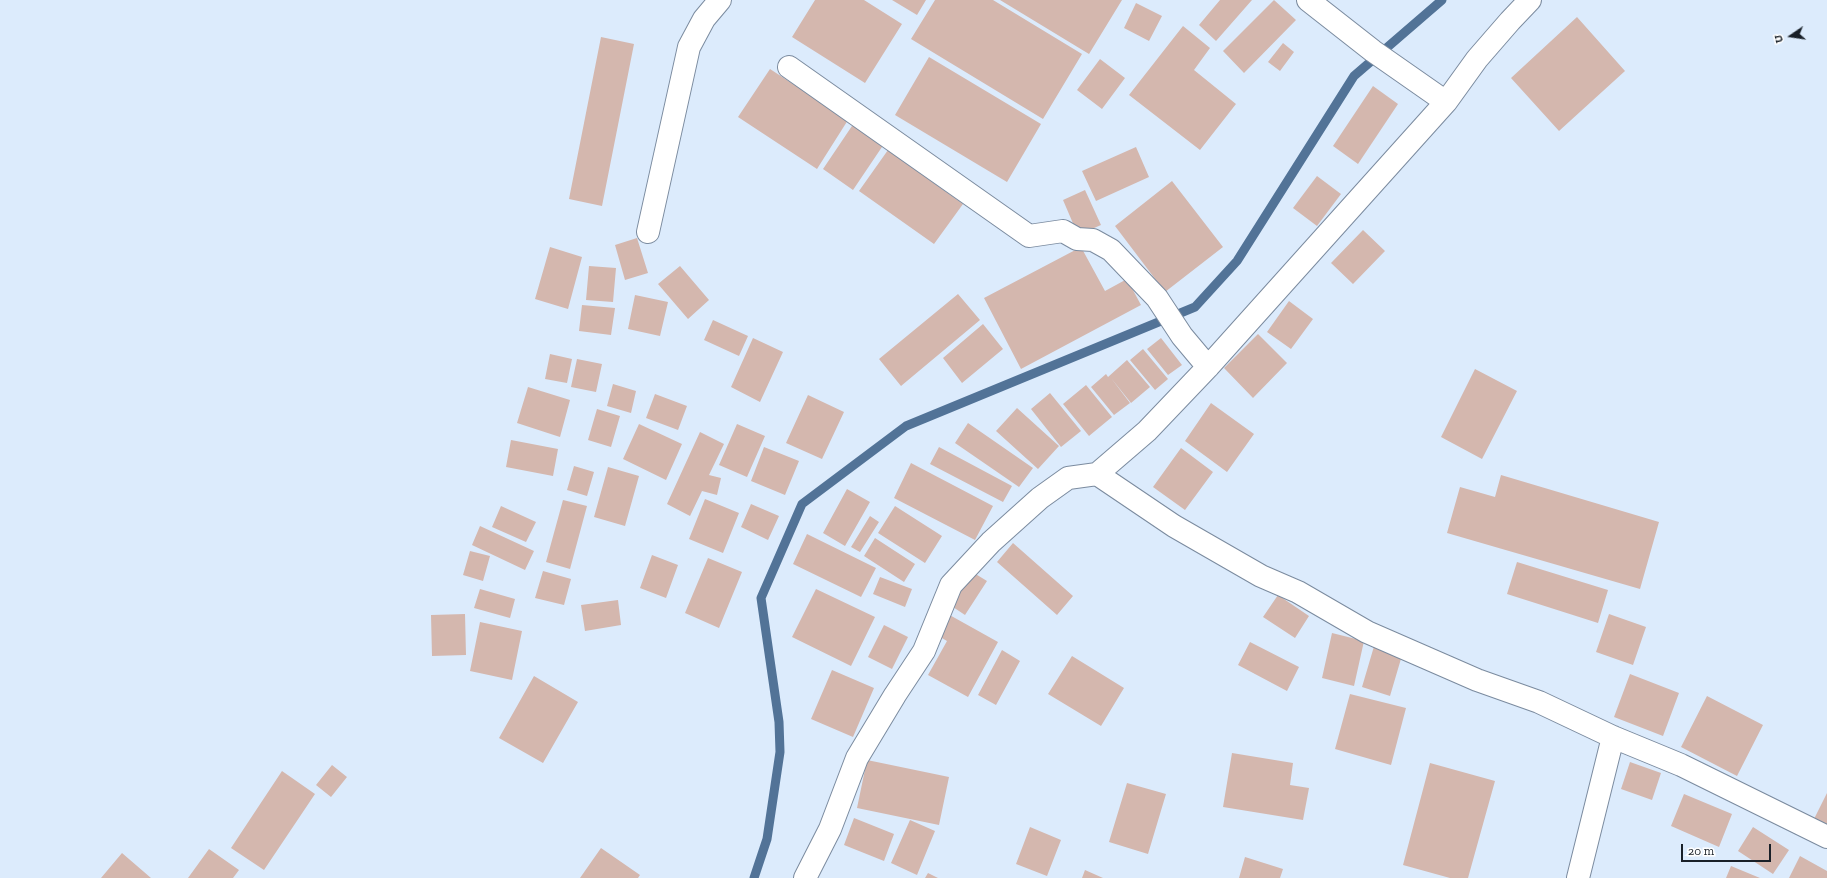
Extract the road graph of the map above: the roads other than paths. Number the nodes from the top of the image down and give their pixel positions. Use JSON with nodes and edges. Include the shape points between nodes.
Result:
{"nodes":[{"id":1,"x":720,"y":0,"type":"edge"},
{"id":2,"x":1308,"y":0,"type":"edge"},
{"id":3,"x":1530,"y":0,"type":"edge"},
{"id":4,"x":790,"y":67,"type":"dead end"},
{"id":5,"x":1446,"y":102,"type":"junction"},
{"id":6,"x":648,"y":232,"type":"dead end"},
{"id":7,"x":1208,"y":367,"type":"junction"},
{"id":8,"x":1097,"y":474,"type":"junction"},
{"id":9,"x":1613,"y":737,"type":"junction"},
{"id":10,"x":1827,"y":837,"type":"edge"},
{"id":11,"x":805,"y":878,"type":"edge"},
{"id":12,"x":1578,"y":878,"type":"edge"}],
"edges":[{"from":1,"to":6,"type":"street","via":[[704,19],[689,47]]},
{"from":2,"to":5,"type":"street","via":[[1373,51]]},
{"from":3,"to":5,"type":"street","via":[[1477,59]]},
{"from":4,"to":7,"type":"street","via":[[1028,236],[1063,231],[1077,239],[1093,240],[1111,250],[1157,298],[1182,336]]},
{"from":5,"to":7,"type":"street"},
{"from":7,"to":8,"type":"street","via":[[1146,431]]},
{"from":8,"to":9,"type":"street","via":[[1174,526],[1367,632],[1477,680],[1539,702]]},
{"from":8,"to":11,"type":"street","via":[[1068,478],[1040,498],[991,542],[951,585],[924,651],[857,758],[830,829]]},
{"from":9,"to":10,"type":"street","via":[[1681,765]]},
{"from":9,"to":12,"type":"street"}]}
